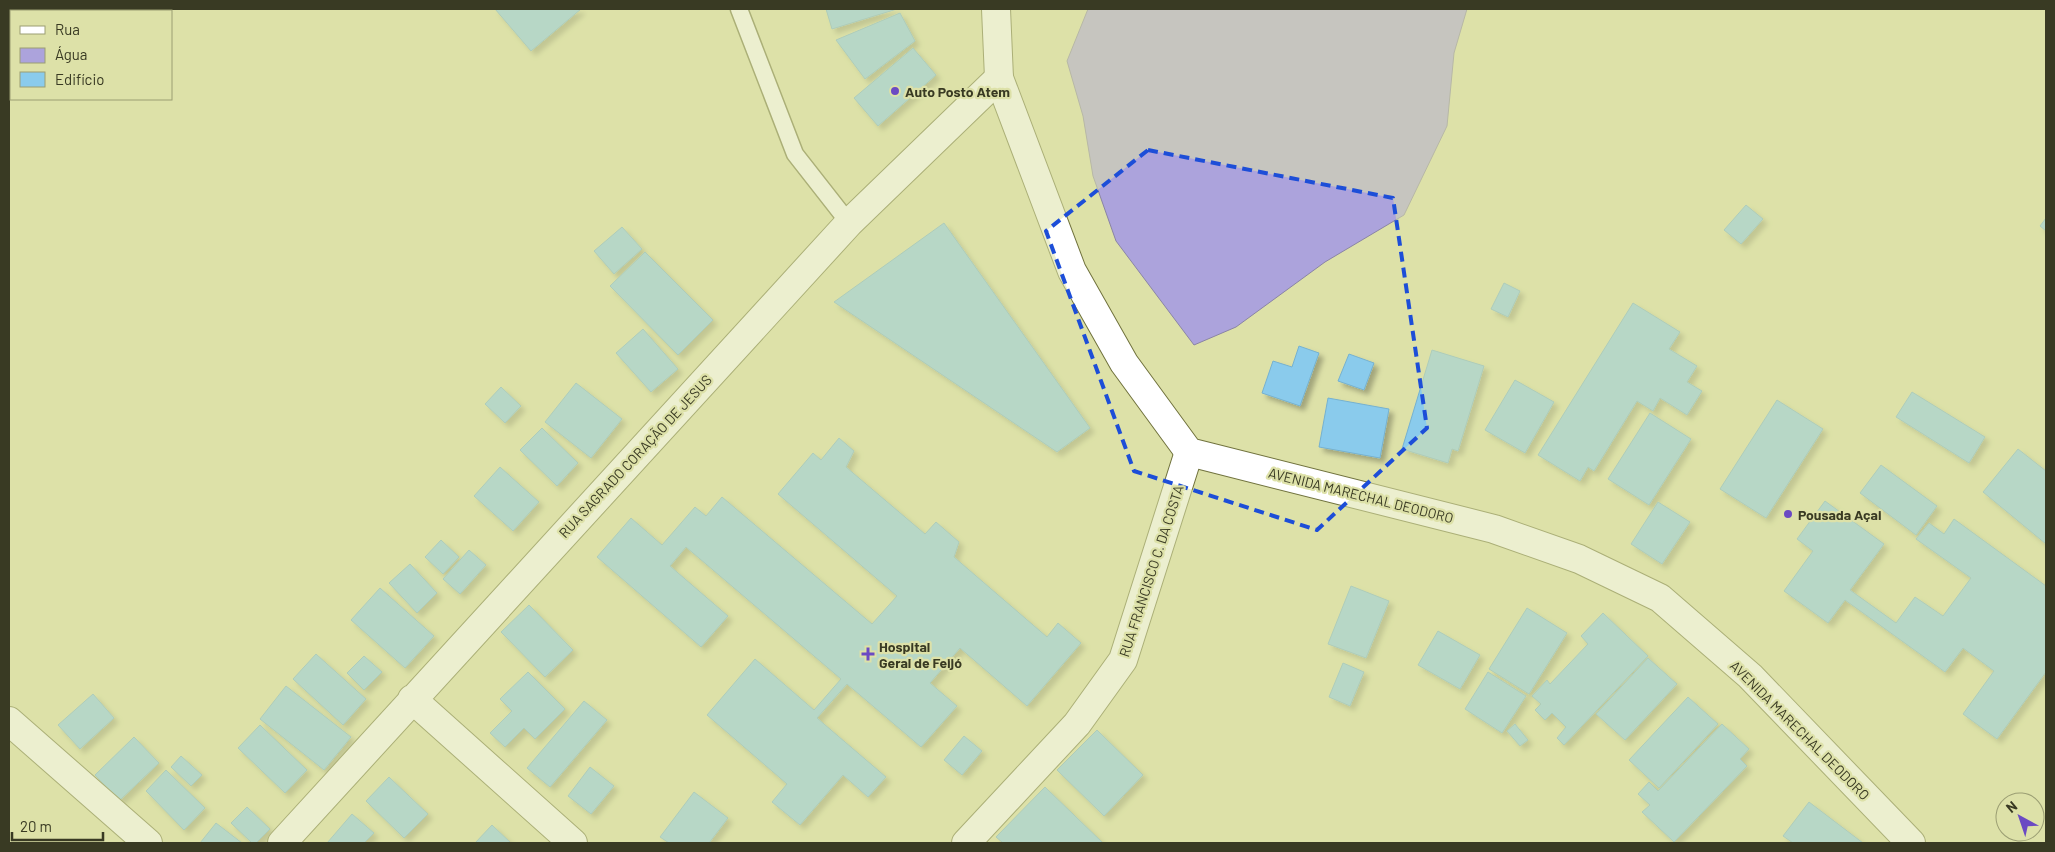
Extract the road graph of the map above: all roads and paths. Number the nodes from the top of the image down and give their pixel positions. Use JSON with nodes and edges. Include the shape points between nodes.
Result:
{"nodes":[{"id":1,"x":739,"y":9,"type":"edge"},
{"id":2,"x":996,"y":9,"type":"edge"},
{"id":3,"x":999,"y":78,"type":"junction"},
{"id":4,"x":849,"y":224,"type":"junction"},
{"id":5,"x":1189,"y":452,"type":"junction"},
{"id":6,"x":412,"y":699,"type":"junction"},
{"id":7,"x":9,"y":721,"type":"edge"},
{"id":8,"x":148,"y":843,"type":"edge"},
{"id":9,"x":282,"y":843,"type":"edge"},
{"id":10,"x":573,"y":843,"type":"edge"},
{"id":11,"x":966,"y":843,"type":"edge"},
{"id":12,"x":1911,"y":843,"type":"edge"}],
"edges":[{"from":1,"to":4,"type":"lane","via":[[794,154]]},
{"from":2,"to":3,"type":"street"},
{"from":3,"to":4,"type":"street","name":"RUA SAGRADO CORAÇÃO DE JESUS"},
{"from":3,"to":5,"type":"street","via":[[1072,270],[1124,363]]},
{"from":4,"to":6,"type":"street","name":"RUA SAGRADO CORAÇÃO DE JESUS"},
{"from":5,"to":11,"type":"street","name":"RUA FRANCISCO C. DA COSTA","via":[[1123,660],[1077,724]]},
{"from":5,"to":12,"type":"street","name":"AVENIDA MARECHAL DEODORO","via":[[1494,529],[1579,559],[1660,598],[1750,676]]},
{"from":6,"to":9,"type":"street","name":"RUA SAGRADO CORAÇÃO DE JESUS"},
{"from":6,"to":10,"type":"street"},
{"from":7,"to":8,"type":"street"}]}
